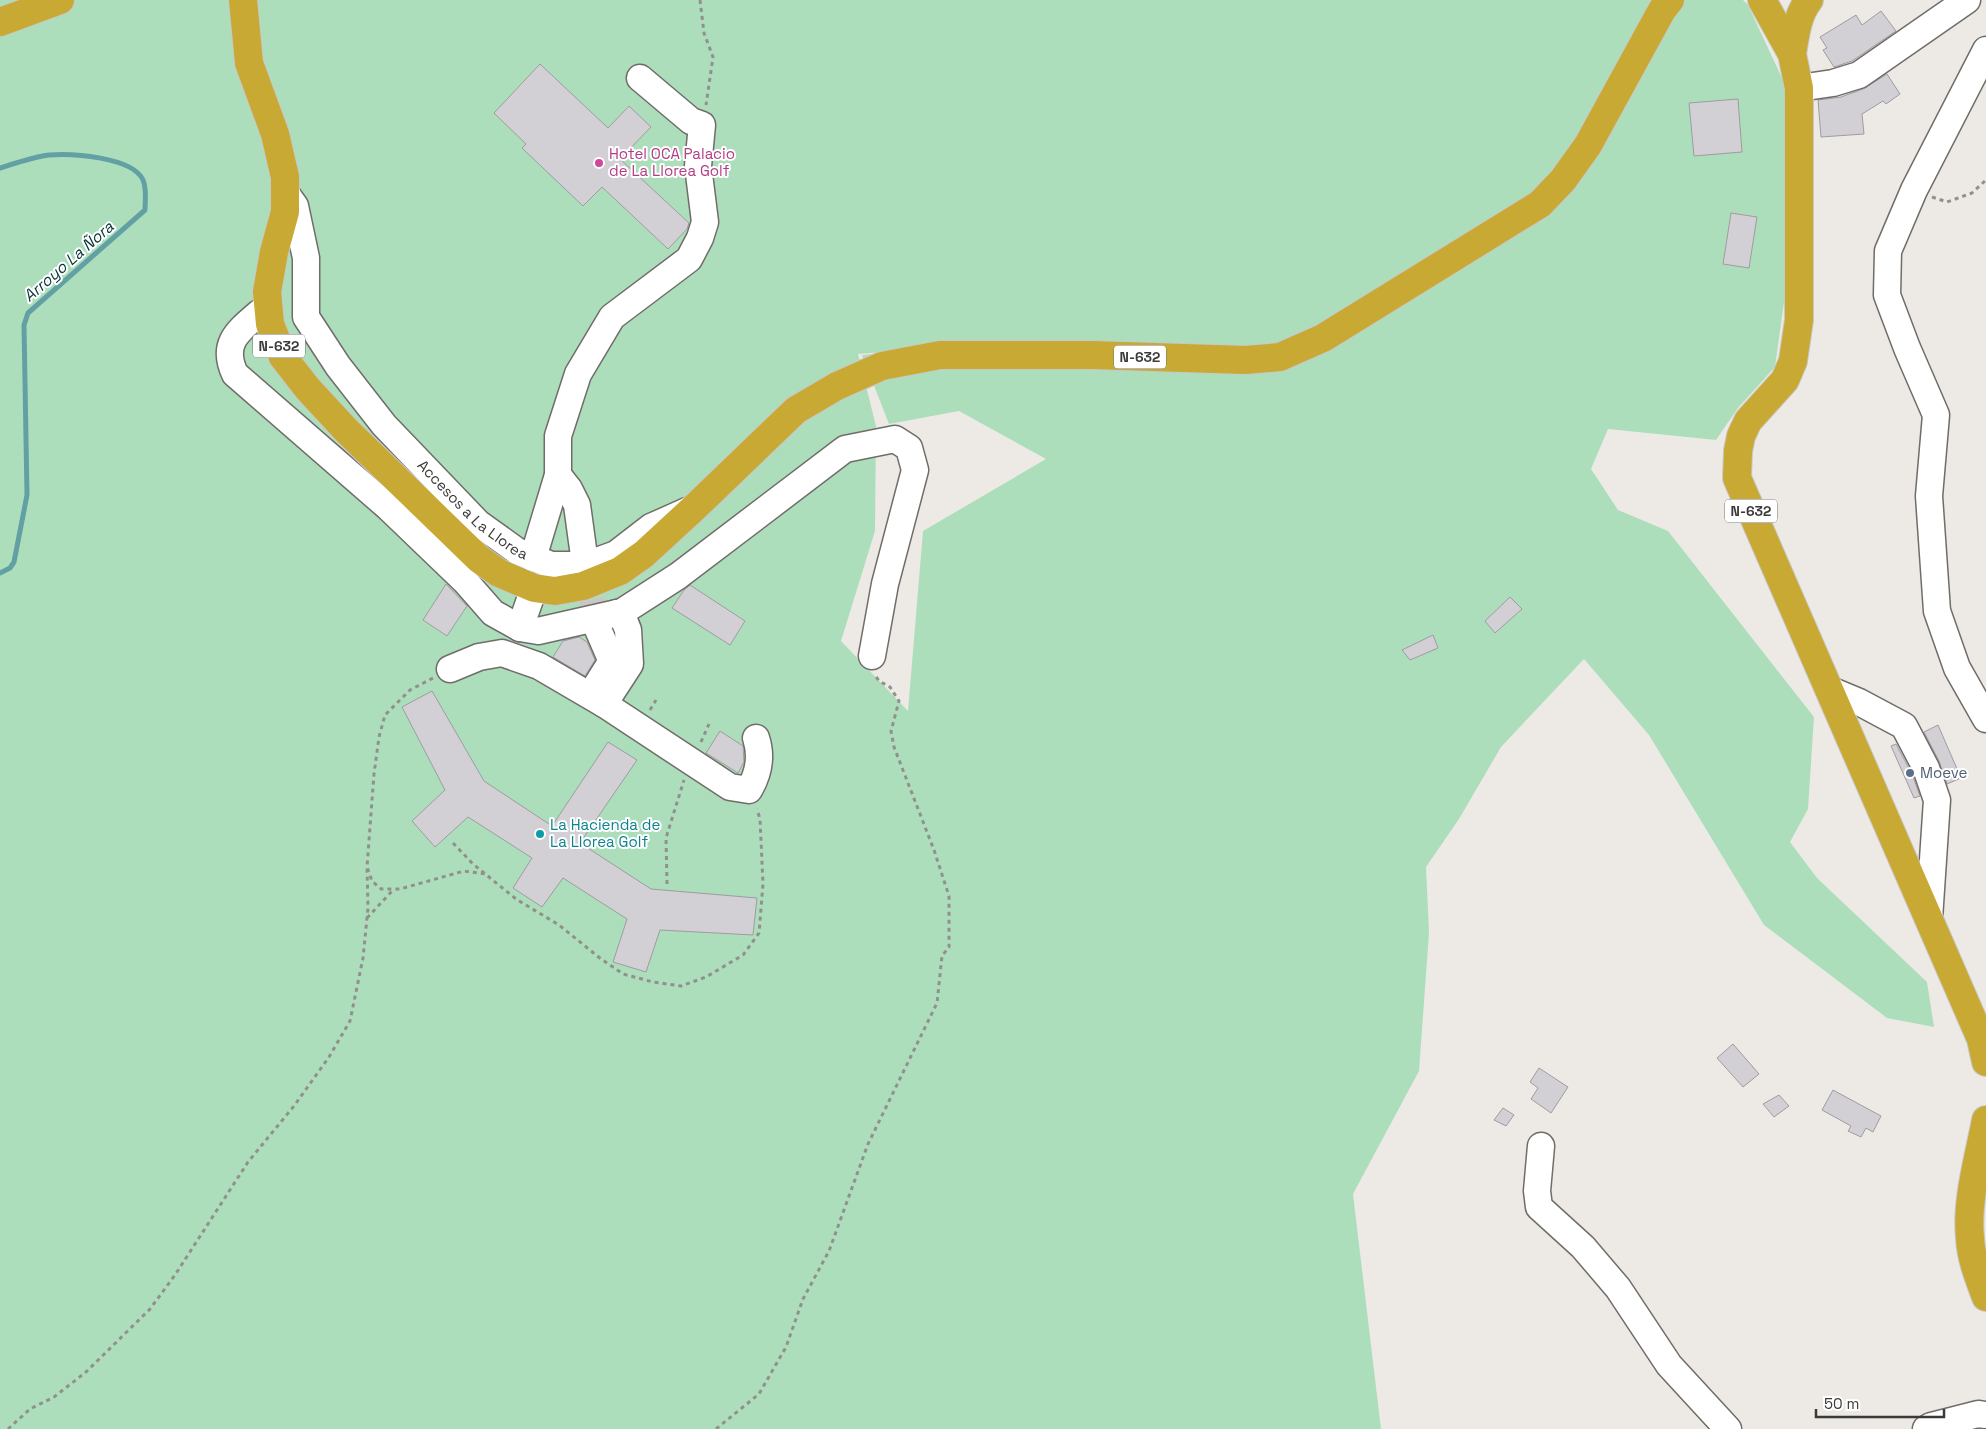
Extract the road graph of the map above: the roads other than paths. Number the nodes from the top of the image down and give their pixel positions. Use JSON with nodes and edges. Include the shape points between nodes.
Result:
{"nodes":[{"id":1,"x":60,"y":0,"type":"edge"},
{"id":2,"x":243,"y":0,"type":"edge"},
{"id":3,"x":1670,"y":0,"type":"edge"},
{"id":4,"x":1762,"y":0,"type":"edge"},
{"id":5,"x":1777,"y":0,"type":"edge"},
{"id":6,"x":1794,"y":0,"type":"edge"},
{"id":7,"x":1809,"y":0,"type":"edge"},
{"id":8,"x":1967,"y":0,"type":"edge"},
{"id":9,"x":1976,"y":0,"type":"edge"},
{"id":10,"x":1986,"y":4,"type":"edge"},
{"id":11,"x":0,"y":22,"type":"edge"},
{"id":12,"x":1986,"y":50,"type":"edge"},
{"id":13,"x":1792,"y":54,"type":"junction"},
{"id":14,"x":640,"y":78,"type":"dead end"},
{"id":15,"x":1799,"y":88,"type":"junction"},
{"id":16,"x":285,"y":192,"type":"junction"},
{"id":17,"x":306,"y":317,"type":"junction"},
{"id":18,"x":558,"y":475,"type":"junction"},
{"id":19,"x":694,"y":508,"type":"junction"},
{"id":20,"x":584,"y":556,"type":"tunnel mouth"},
{"id":21,"x":533,"y":558,"type":"junction"},
{"id":22,"x":534,"y":588,"type":"junction"},
{"id":23,"x":607,"y":620,"type":"junction"},
{"id":24,"x":520,"y":628,"type":"junction"},
{"id":25,"x":872,"y":656,"type":"road end"},
{"id":26,"x":450,"y":669,"type":"road end"},
{"id":27,"x":1830,"y":690,"type":"junction"},
{"id":28,"x":597,"y":700,"type":"junction"},
{"id":29,"x":1986,"y":719,"type":"edge"},
{"id":30,"x":756,"y":738,"type":"dead end"},
{"id":31,"x":1929,"y":919,"type":"junction"},
{"id":32,"x":1986,"y":1062,"type":"edge"},
{"id":33,"x":1986,"y":1120,"type":"edge"},
{"id":34,"x":1541,"y":1146,"type":"dead end"},
{"id":35,"x":1986,"y":1298,"type":"edge"},
{"id":36,"x":1986,"y":1415,"type":"edge"},
{"id":37,"x":1728,"y":1429,"type":"edge"},
{"id":38,"x":1926,"y":1429,"type":"edge"}],
"edges":[{"from":1,"to":11,"type":"highway"},
{"from":2,"to":16,"type":"highway","number":"N-632","via":[[249,63],[275,134],[285,177]]},
{"from":3,"to":19,"type":"highway","number":"N-632","via":[[1588,145],[1563,180],[1540,204],[1323,338],[1280,357],[1245,360],[940,355],[882,366],[837,386],[796,410]]},
{"from":4,"to":13,"type":"highway"},
{"from":5,"to":6,"type":"highway"},
{"from":7,"to":13,"type":"highway","via":[[1796,28]]},
{"from":8,"to":15,"type":"street","via":[[1859,75]]},
{"from":9,"to":10,"type":"street"},
{"from":12,"to":29,"type":"street","via":[[1914,190],[1888,251],[1887,295],[1936,416],[1929,496],[1937,611],[1957,668]]},
{"from":13,"to":15,"type":"highway","number":"N-632"},
{"from":14,"to":18,"type":"street","via":[[691,121],[702,126],[698,166],[705,222],[689,259],[612,316],[578,374],[558,436]]},
{"from":15,"to":27,"type":"highway","number":"N-632","via":[[1800,320],[1786,380],[1748,421],[1741,436],[1737,478]]},
{"from":16,"to":17,"type":"street","via":[[295,206],[306,258]]},
{"from":16,"to":22,"type":"highway","number":"N-632","via":[[285,212],[267,292],[270,324],[283,357],[308,390],[448,531],[499,573]]},
{"from":17,"to":21,"type":"street","name":"Accesos a La Llorea","via":[[338,366],[384,425],[478,523],[517,551]]},
{"from":17,"to":24,"type":"street","via":[[268,312],[237,332],[230,349],[230,362],[235,374],[389,508],[466,581],[493,613]]},
{"from":18,"to":20,"type":"street","via":[[577,505]]},
{"from":18,"to":21,"type":"street"},
{"from":19,"to":21,"type":"street","name":"Accesos a La Llorea","via":[[652,527],[616,554],[586,566],[552,565]]},
{"from":19,"to":22,"type":"highway","number":"N-632","via":[[620,572],[583,586],[556,591]]},
{"from":22,"to":24,"type":"street"},
{"from":23,"to":24,"type":"street","via":[[538,631]]},
{"from":23,"to":25,"type":"street","via":[[678,576],[845,449],[895,439],[909,448],[915,470],[885,584]]},
{"from":23,"to":28,"type":"street","via":[[624,620],[628,630],[630,664]]},
{"from":26,"to":28,"type":"street","via":[[479,657],[502,653],[539,666]]},
{"from":27,"to":31,"type":"highway","number":"N-632"},
{"from":27,"to":31,"type":"street","via":[[1904,726],[1926,768],[1937,800]]},
{"from":28,"to":30,"type":"street","via":[[730,787],[749,790],[756,779],[760,752]]},
{"from":31,"to":32,"type":"highway","number":"N-632","via":[[1981,1039]]},
{"from":33,"to":35,"type":"highway","via":[[1969,1215],[1971,1248]]},
{"from":34,"to":37,"type":"street","via":[[1537,1191],[1539,1207],[1582,1247],[1618,1288],[1670,1365]]},
{"from":36,"to":38,"type":"street","via":[[1978,1414]]}]}
